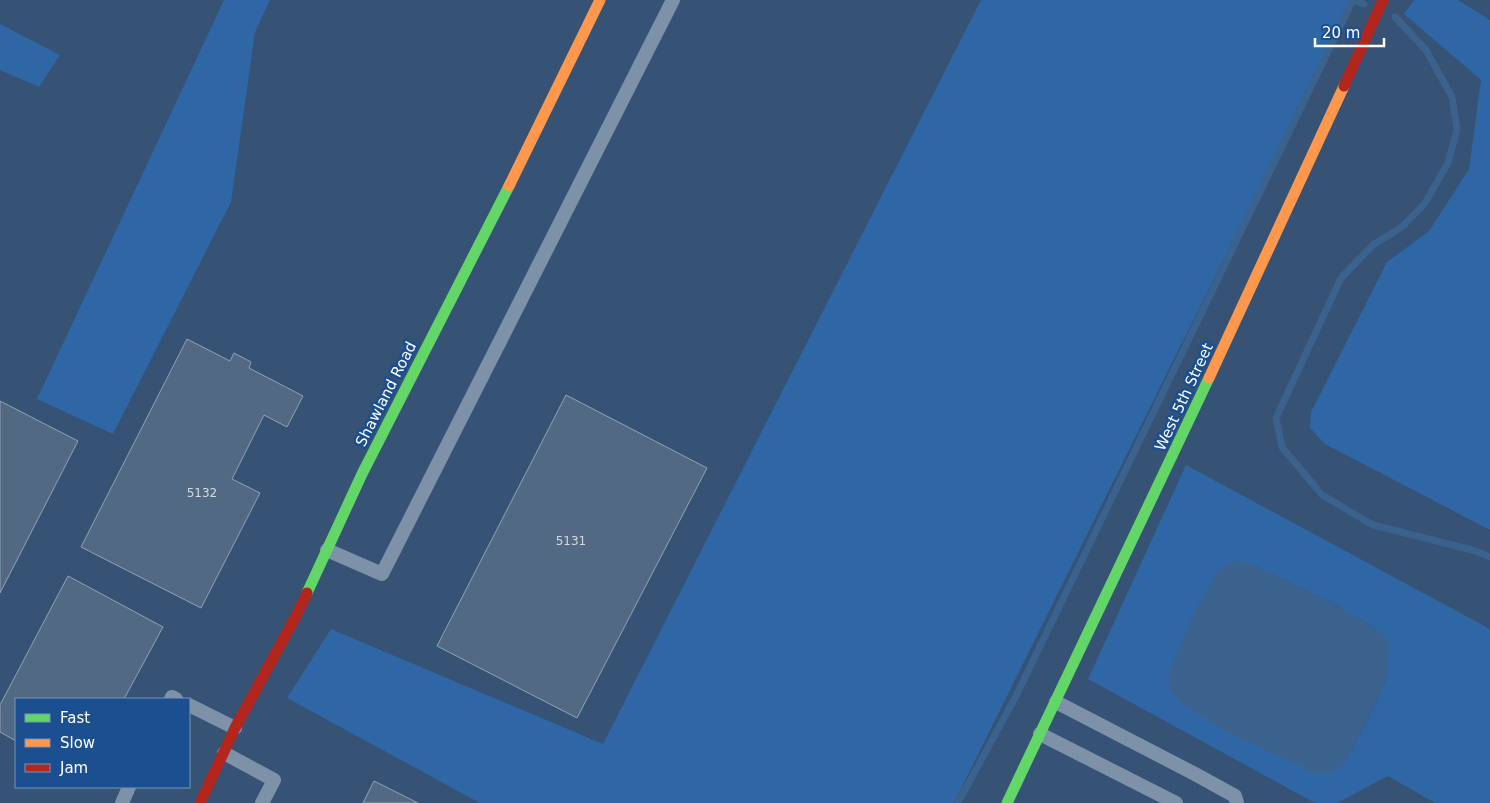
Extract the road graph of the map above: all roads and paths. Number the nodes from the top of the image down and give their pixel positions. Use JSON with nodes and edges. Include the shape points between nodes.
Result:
{"nodes":[{"id":1,"x":600,"y":0,"type":"edge"},
{"id":2,"x":673,"y":0,"type":"edge"},
{"id":3,"x":1383,"y":0,"type":"edge"},
{"id":4,"x":327,"y":550,"type":"junction"},
{"id":5,"x":1056,"y":702,"type":"junction"},
{"id":6,"x":190,"y":706,"type":"edge"},
{"id":7,"x":235,"y":728,"type":"junction"},
{"id":8,"x":1040,"y":734,"type":"junction"},
{"id":9,"x":224,"y":753,"type":"junction"},
{"id":10,"x":129,"y":788,"type":"edge"},
{"id":11,"x":122,"y":803,"type":"edge"},
{"id":12,"x":200,"y":803,"type":"edge"},
{"id":13,"x":262,"y":803,"type":"edge"},
{"id":14,"x":1006,"y":803,"type":"edge"},
{"id":15,"x":1176,"y":803,"type":"edge"},
{"id":16,"x":1237,"y":803,"type":"edge"}],
"edges":[{"from":1,"to":4,"type":"street","name":"Shawland Road"},
{"from":2,"to":4,"type":"lane","via":[[382,574]]},
{"from":3,"to":5,"type":"street","name":"West 5th Street","via":[[1255,283]]},
{"from":4,"to":7,"type":"street","name":"Shawland Road","via":[[296,616]]},
{"from":5,"to":8,"type":"street","name":"West 5th Street"},
{"from":5,"to":16,"type":"lane","via":[[1235,796]]},
{"from":6,"to":7,"type":"lane"},
{"from":7,"to":9,"type":"street","name":"Shawland Road"},
{"from":8,"to":14,"type":"street","name":"West 5th Street"},
{"from":8,"to":15,"type":"lane"},
{"from":9,"to":12,"type":"street","name":"Shawland Road"},
{"from":9,"to":13,"type":"lane","via":[[274,780]]},
{"from":10,"to":11,"type":"lane"}]}
